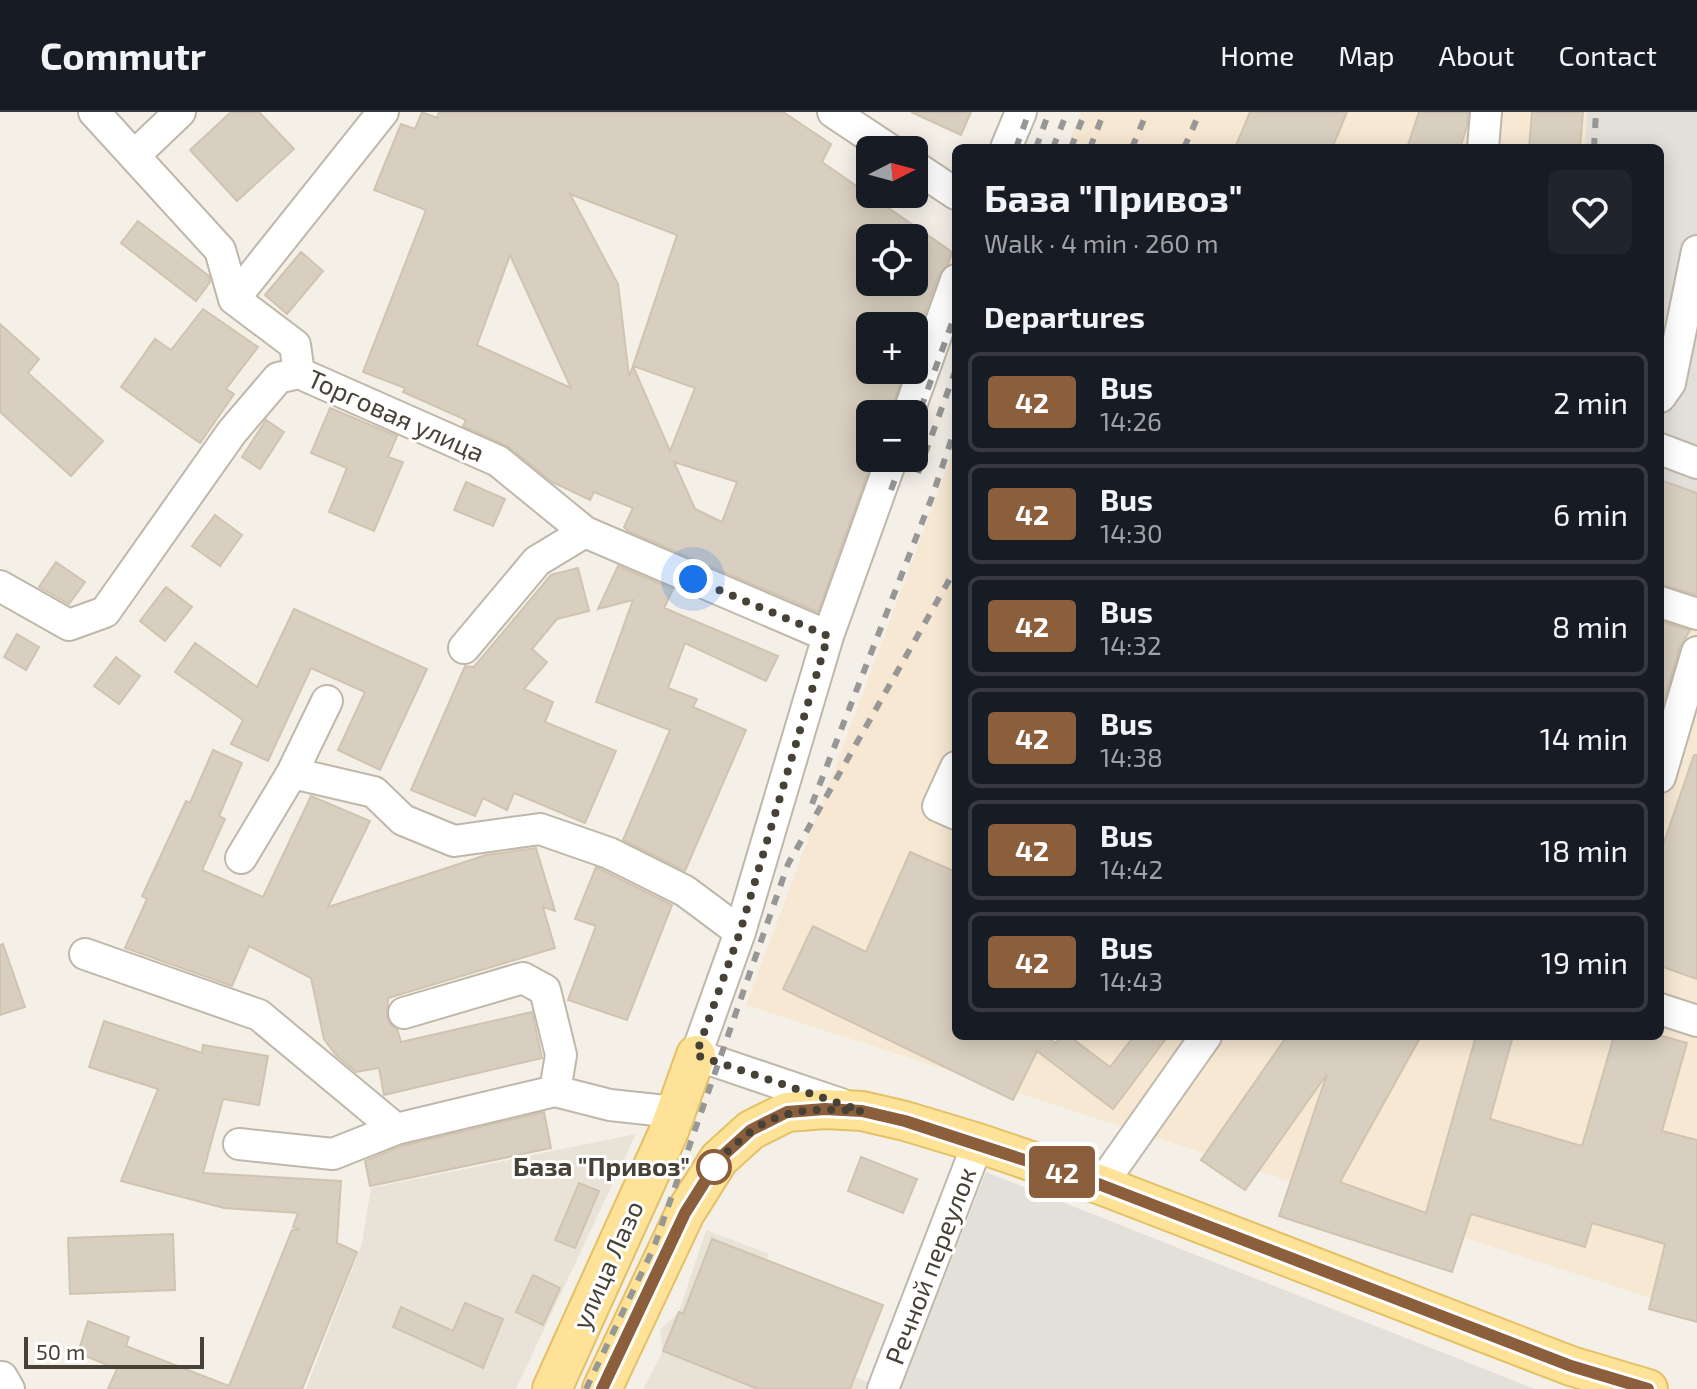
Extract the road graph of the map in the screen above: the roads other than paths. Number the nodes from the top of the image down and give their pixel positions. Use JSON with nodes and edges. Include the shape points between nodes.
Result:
{"nodes":[{"id":1,"x":94,"y":112,"type":"edge"},
{"id":2,"x":180,"y":112,"type":"edge"},
{"id":3,"x":383,"y":112,"type":"edge"},
{"id":4,"x":833,"y":112,"type":"edge"},
{"id":5,"x":1021,"y":112,"type":"edge"},
{"id":6,"x":1486,"y":112,"type":"edge"},
{"id":7,"x":869,"y":136,"type":"edge"},
{"id":8,"x":1008,"y":144,"type":"edge"},
{"id":9,"x":1483,"y":144,"type":"edge"},
{"id":10,"x":134,"y":156,"type":"junction"},
{"id":11,"x":928,"y":175,"type":"edge"},
{"id":12,"x":952,"y":191,"type":"edge"},
{"id":13,"x":1697,"y":251,"type":"edge"},
{"id":14,"x":952,"y":291,"type":"edge"},
{"id":15,"x":234,"y":299,"type":"junction"},
{"id":16,"x":299,"y":373,"type":"junction"},
{"id":17,"x":1665,"y":390,"type":"edge"},
{"id":18,"x":913,"y":400,"type":"edge"},
{"id":19,"x":1664,"y":451,"type":"edge"},
{"id":20,"x":1697,"y":463,"type":"edge"},
{"id":21,"x":887,"y":472,"type":"edge"},
{"id":22,"x":585,"y":532,"type":"junction"},
{"id":23,"x":0,"y":586,"type":"edge"},
{"id":24,"x":1664,"y":603,"type":"edge"},
{"id":25,"x":1697,"y":614,"type":"edge"},
{"id":26,"x":828,"y":636,"type":"junction"},
{"id":27,"x":464,"y":648,"type":"dead end"},
{"id":28,"x":1697,"y":652,"type":"edge"},
{"id":29,"x":327,"y":701,"type":"dead end"},
{"id":30,"x":1664,"y":763,"type":"edge"},
{"id":31,"x":292,"y":773,"type":"junction"},
{"id":32,"x":952,"y":776,"type":"edge"},
{"id":33,"x":952,"y":812,"type":"edge"},
{"id":34,"x":241,"y":858,"type":"dead end"},
{"id":35,"x":740,"y":932,"type":"junction"},
{"id":36,"x":85,"y":954,"type":"dead end"},
{"id":37,"x":1664,"y":1010,"type":"edge"},
{"id":38,"x":404,"y":1013,"type":"dead end"},
{"id":39,"x":1697,"y":1021,"type":"edge"},
{"id":40,"x":1203,"y":1040,"type":"edge"},
{"id":41,"x":696,"y":1055,"type":"junction"},
{"id":42,"x":555,"y":1091,"type":"junction"},
{"id":43,"x":862,"y":1111,"type":"junction"},
{"id":44,"x":675,"y":1112,"type":"junction"},
{"id":45,"x":396,"y":1129,"type":"junction"},
{"id":46,"x":978,"y":1143,"type":"junction"},
{"id":47,"x":239,"y":1144,"type":"dead end"},
{"id":48,"x":1101,"y":1185,"type":"junction"},
{"id":49,"x":552,"y":1389,"type":"edge"},
{"id":50,"x":602,"y":1389,"type":"edge"},
{"id":51,"x":883,"y":1389,"type":"edge"},
{"id":52,"x":1648,"y":1389,"type":"edge"}],
"edges":[{"from":1,"to":10,"type":"street"},
{"from":2,"to":10,"type":"street"},
{"from":3,"to":15,"type":"street"},
{"from":4,"to":7,"type":"street"},
{"from":5,"to":8,"type":"street"},
{"from":6,"to":9,"type":"street"},
{"from":10,"to":15,"type":"street","via":[[220,250]]},
{"from":11,"to":12,"type":"street"},
{"from":13,"to":17,"type":"street"},
{"from":14,"to":18,"type":"street"},
{"from":15,"to":16,"type":"street","via":[[295,345]]},
{"from":16,"to":22,"type":"street","name":"Торговая улица","via":[[498,461]]},
{"from":16,"to":23,"type":"street","name":"Торговая улица","via":[[278,378],[232,432],[105,612],[69,625]]},
{"from":19,"to":20,"type":"street"},
{"from":21,"to":26,"type":"street","name":"улица Лазо"},
{"from":22,"to":26,"type":"street","name":"Торговая улица"},
{"from":22,"to":27,"type":"street","via":[[537,561]]},
{"from":24,"to":25,"type":"street"},
{"from":26,"to":35,"type":"street","name":"улица Лазо"},
{"from":28,"to":30,"type":"street"},
{"from":29,"to":31,"type":"street"},
{"from":31,"to":34,"type":"street"},
{"from":31,"to":35,"type":"street","via":[[374,792],[403,820],[454,841],[540,829],[609,853],[685,891]]},
{"from":32,"to":33,"type":"street","via":[[938,806]]},
{"from":35,"to":41,"type":"street","name":"улица Лазо"},
{"from":36,"to":45,"type":"street","via":[[259,1015]]},
{"from":37,"to":39,"type":"street"},
{"from":38,"to":42,"type":"street","via":[[523,978],[545,990],[561,1055]]},
{"from":40,"to":48,"type":"street"},
{"from":41,"to":43,"type":"street"},
{"from":41,"to":44,"type":"main road","name":"улица Лазо"},
{"from":42,"to":44,"type":"street","via":[[610,1105]]},
{"from":42,"to":45,"type":"street"},
{"from":43,"to":46,"type":"main road","name":"улица Лазо"},
{"from":43,"to":50,"type":"main road","name":"улица Лазо","via":[[787,1112],[751,1130],[719,1159],[685,1213]]},
{"from":44,"to":49,"type":"main road","name":"улица Лазо"},
{"from":45,"to":47,"type":"street","via":[[333,1154]]},
{"from":46,"to":48,"type":"main road","name":"улица Лазо"},
{"from":46,"to":51,"type":"street","name":"Речной переулок"},
{"from":48,"to":52,"type":"main road","name":"улица Лазо","via":[[1571,1366]]}]}
